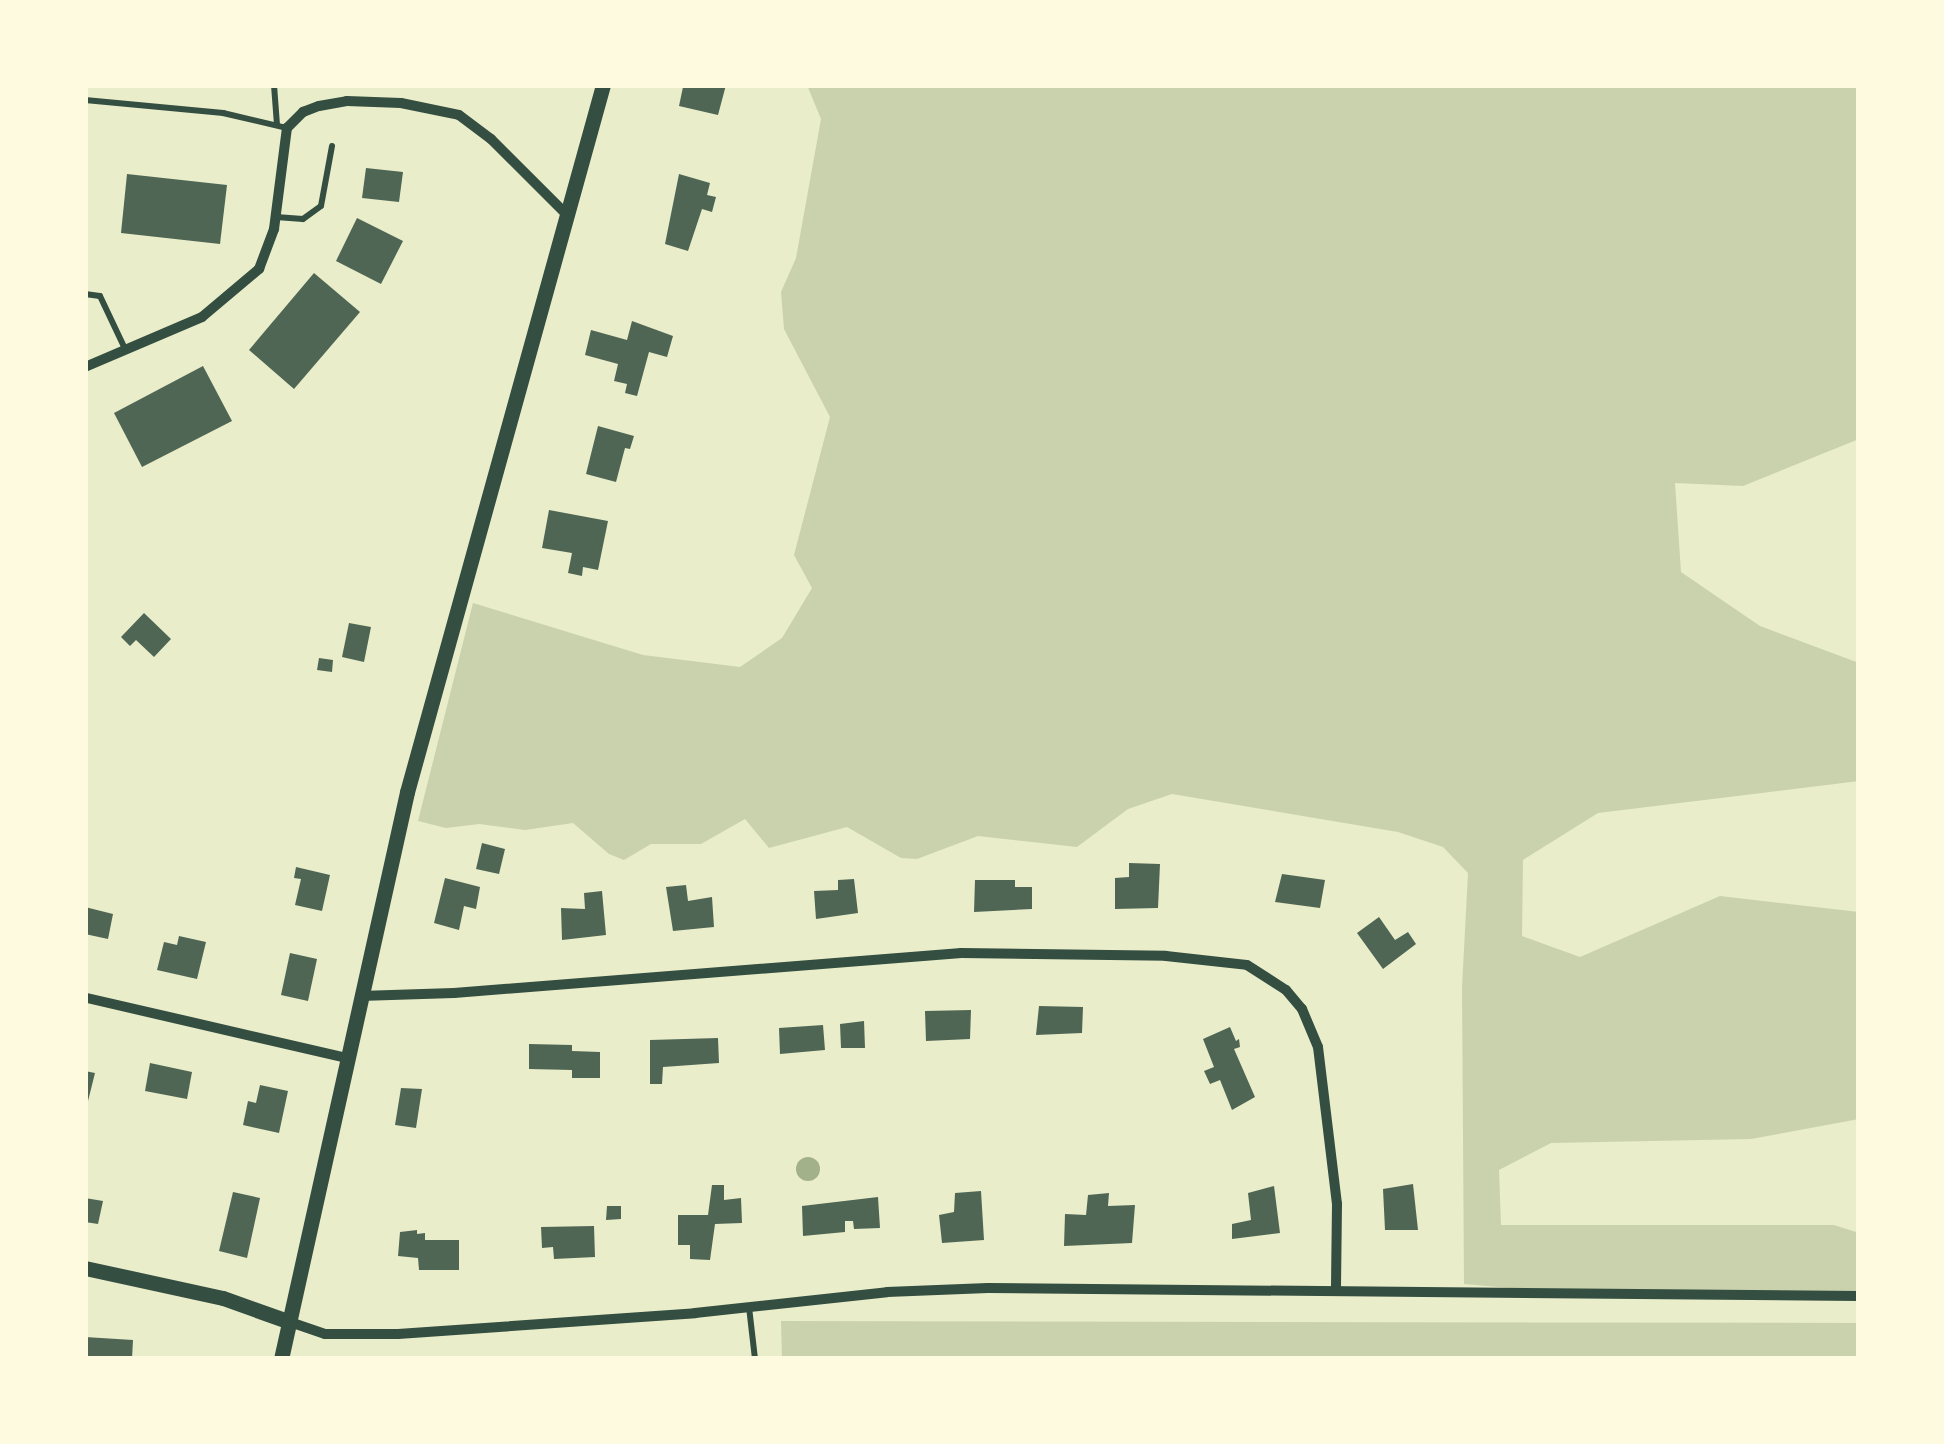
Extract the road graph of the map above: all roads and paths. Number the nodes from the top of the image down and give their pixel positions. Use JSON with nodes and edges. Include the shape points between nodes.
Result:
{"nodes":[{"id":1,"x":274,"y":85,"type":"edge"},
{"id":2,"x":602,"y":85,"type":"edge"},
{"id":3,"x":85,"y":100,"type":"edge"},
{"id":4,"x":282,"y":126,"type":"junction"},
{"id":5,"x":332,"y":146,"type":"dead end"},
{"id":6,"x":568,"y":216,"type":"junction"},
{"id":7,"x":275,"y":217,"type":"junction"},
{"id":8,"x":85,"y":294,"type":"edge"},
{"id":9,"x":126,"y":352,"type":"junction"},
{"id":10,"x":85,"y":367,"type":"edge"},
{"id":11,"x":359,"y":996,"type":"junction"},
{"id":12,"x":87,"y":998,"type":"edge"},
{"id":13,"x":346,"y":1058,"type":"junction"},
{"id":14,"x":85,"y":1268,"type":"edge"},
{"id":15,"x":1336,"y":1289,"type":"junction"},
{"id":16,"x":1859,"y":1296,"type":"edge"},
{"id":17,"x":749,"y":1307,"type":"junction"},
{"id":18,"x":290,"y":1322,"type":"junction"},
{"id":19,"x":281,"y":1359,"type":"edge"},
{"id":20,"x":755,"y":1359,"type":"edge"}],
"edges":[{"from":1,"to":4,"type":"lane"},
{"from":2,"to":6,"type":"street"},
{"from":3,"to":4,"type":"lane","via":[[222,113]]},
{"from":4,"to":6,"type":"street","via":[[303,112],[347,101],[459,115]]},
{"from":4,"to":7,"type":"street"},
{"from":5,"to":7,"type":"lane","via":[[321,206],[304,219]]},
{"from":6,"to":11,"type":"street","via":[[421,741]]},
{"from":7,"to":9,"type":"street","via":[[269,251],[232,296]]},
{"from":8,"to":9,"type":"lane","via":[[100,296]]},
{"from":9,"to":10,"type":"street"},
{"from":11,"to":13,"type":"street"},
{"from":11,"to":15,"type":"street","via":[[962,953],[1201,958],[1246,965],[1286,990],[1318,1048],[1337,1204]]},
{"from":12,"to":13,"type":"street"},
{"from":13,"to":18,"type":"street"},
{"from":14,"to":18,"type":"street","via":[[224,1298]]},
{"from":15,"to":16,"type":"street"},
{"from":15,"to":17,"type":"street","via":[[988,1288]]},
{"from":17,"to":18,"type":"street","via":[[398,1334],[325,1334]]},
{"from":17,"to":20,"type":"lane"},
{"from":18,"to":19,"type":"street"}]}
